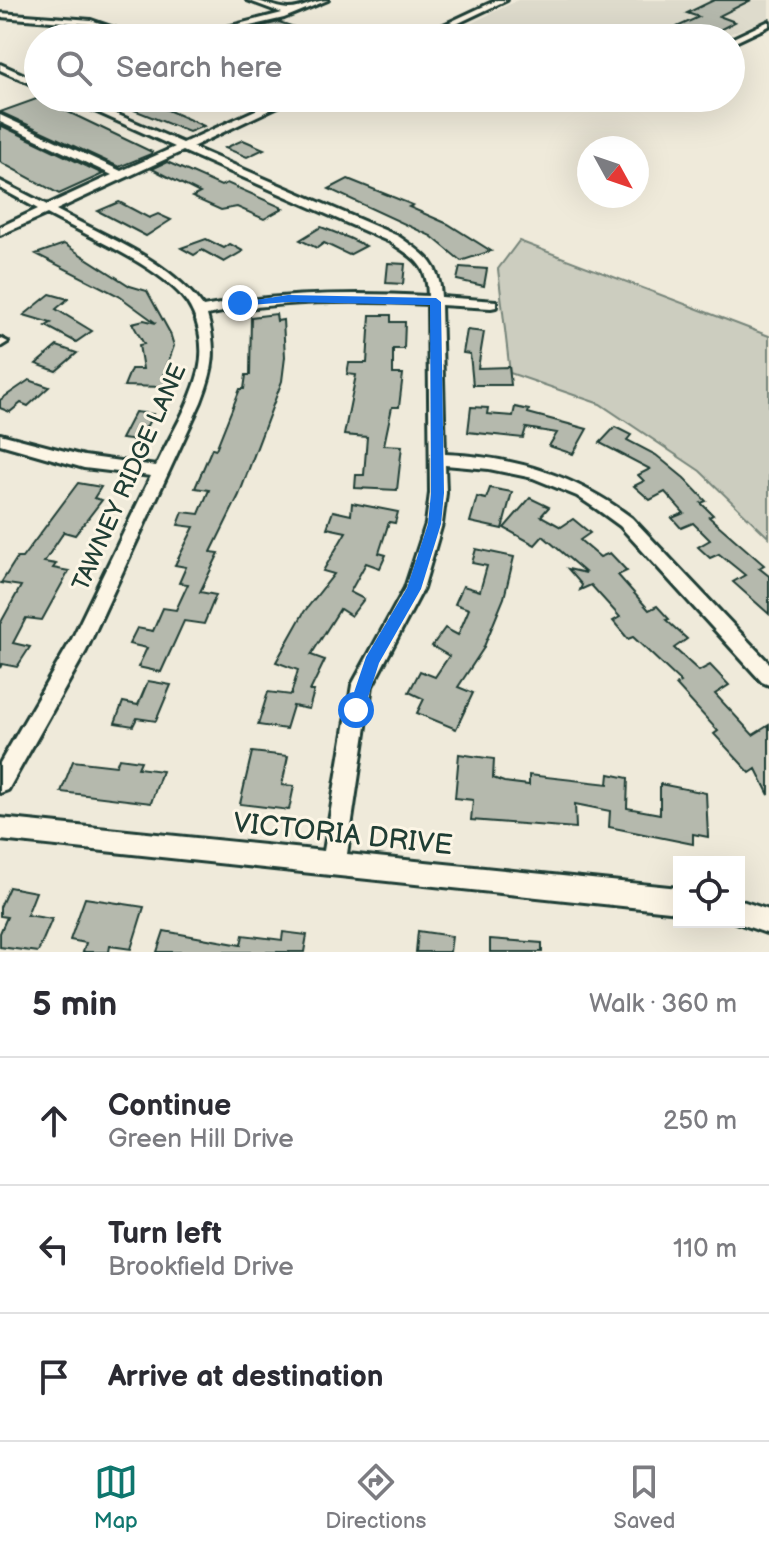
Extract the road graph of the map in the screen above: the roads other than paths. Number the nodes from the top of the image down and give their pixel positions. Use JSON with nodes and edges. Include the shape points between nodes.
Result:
{"nodes":[{"id":1,"x":251,"y":0,"type":"edge"},
{"id":2,"x":324,"y":0,"type":"edge"},
{"id":3,"x":503,"y":0,"type":"edge"},
{"id":4,"x":291,"y":13,"type":"junction"},
{"id":5,"x":0,"y":15,"type":"edge"},
{"id":6,"x":769,"y":23,"type":"edge"},
{"id":7,"x":97,"y":24,"type":"edge"},
{"id":8,"x":246,"y":24,"type":"edge"},
{"id":9,"x":450,"y":24,"type":"edge"},
{"id":10,"x":745,"y":35,"type":"edge"},
{"id":11,"x":0,"y":67,"type":"edge"},
{"id":12,"x":24,"y":78,"type":"edge"},
{"id":13,"x":103,"y":112,"type":"edge"},
{"id":14,"x":259,"y":112,"type":"edge"},
{"id":15,"x":0,"y":118,"type":"edge"},
{"id":16,"x":183,"y":147,"type":"junction"},
{"id":17,"x":122,"y":176,"type":"junction"},
{"id":18,"x":0,"y":184,"type":"edge"},
{"id":19,"x":49,"y":210,"type":"junction"},
{"id":20,"x":0,"y":231,"type":"edge"},
{"id":21,"x":436,"y":302,"type":"junction"},
{"id":22,"x":491,"y":304,"type":"dead end"},
{"id":23,"x":200,"y":312,"type":"junction"},
{"id":24,"x":0,"y":439,"type":"edge"},
{"id":25,"x":437,"y":459,"type":"junction"},
{"id":26,"x":160,"y":472,"type":"junction"},
{"id":27,"x":769,"y":676,"type":"edge"},
{"id":28,"x":0,"y":783,"type":"edge"},
{"id":29,"x":0,"y":829,"type":"edge"},
{"id":30,"x":334,"y":862,"type":"junction"},
{"id":31,"x":673,"y":899,"type":"edge"},
{"id":32,"x":745,"y":914,"type":"edge"},
{"id":33,"x":769,"y":922,"type":"edge"}],
"edges":[{"from":1,"to":4,"type":"street"},
{"from":2,"to":4,"type":"street"},
{"from":3,"to":9,"type":"street"},
{"from":4,"to":8,"type":"street"},
{"from":5,"to":7,"type":"street"},
{"from":6,"to":10,"type":"street"},
{"from":11,"to":12,"type":"street"},
{"from":13,"to":16,"type":"street"},
{"from":14,"to":16,"type":"street"},
{"from":15,"to":17,"type":"street"},
{"from":16,"to":17,"type":"street"},
{"from":16,"to":21,"type":"street","via":[[405,245],[430,268]]},
{"from":17,"to":19,"type":"street"},
{"from":18,"to":19,"type":"street","name":"TAWNEY RIDGE LANE"},
{"from":19,"to":20,"type":"street"},
{"from":19,"to":23,"type":"street","name":"TAWNEY RIDGE LANE","via":[[171,278]]},
{"from":21,"to":22,"type":"street"},
{"from":21,"to":23,"type":"street","via":[[268,299]]},
{"from":21,"to":25,"type":"street"},
{"from":23,"to":26,"type":"street","name":"TAWNEY RIDGE LANE","via":[[208,341],[206,371]]},
{"from":24,"to":26,"type":"street","via":[[84,462]]},
{"from":25,"to":27,"type":"street","via":[[530,468],[605,505]]},
{"from":25,"to":30,"type":"street","via":[[434,524],[425,559],[362,685]]},
{"from":26,"to":28,"type":"street","name":"TAWNEY RIDGE LANE","via":[[79,645]]},
{"from":29,"to":30,"type":"street","name":"VICTORIA DRIVE"},
{"from":30,"to":31,"type":"street","name":"VICTORIA DRIVE"},
{"from":32,"to":33,"type":"street"}]}
